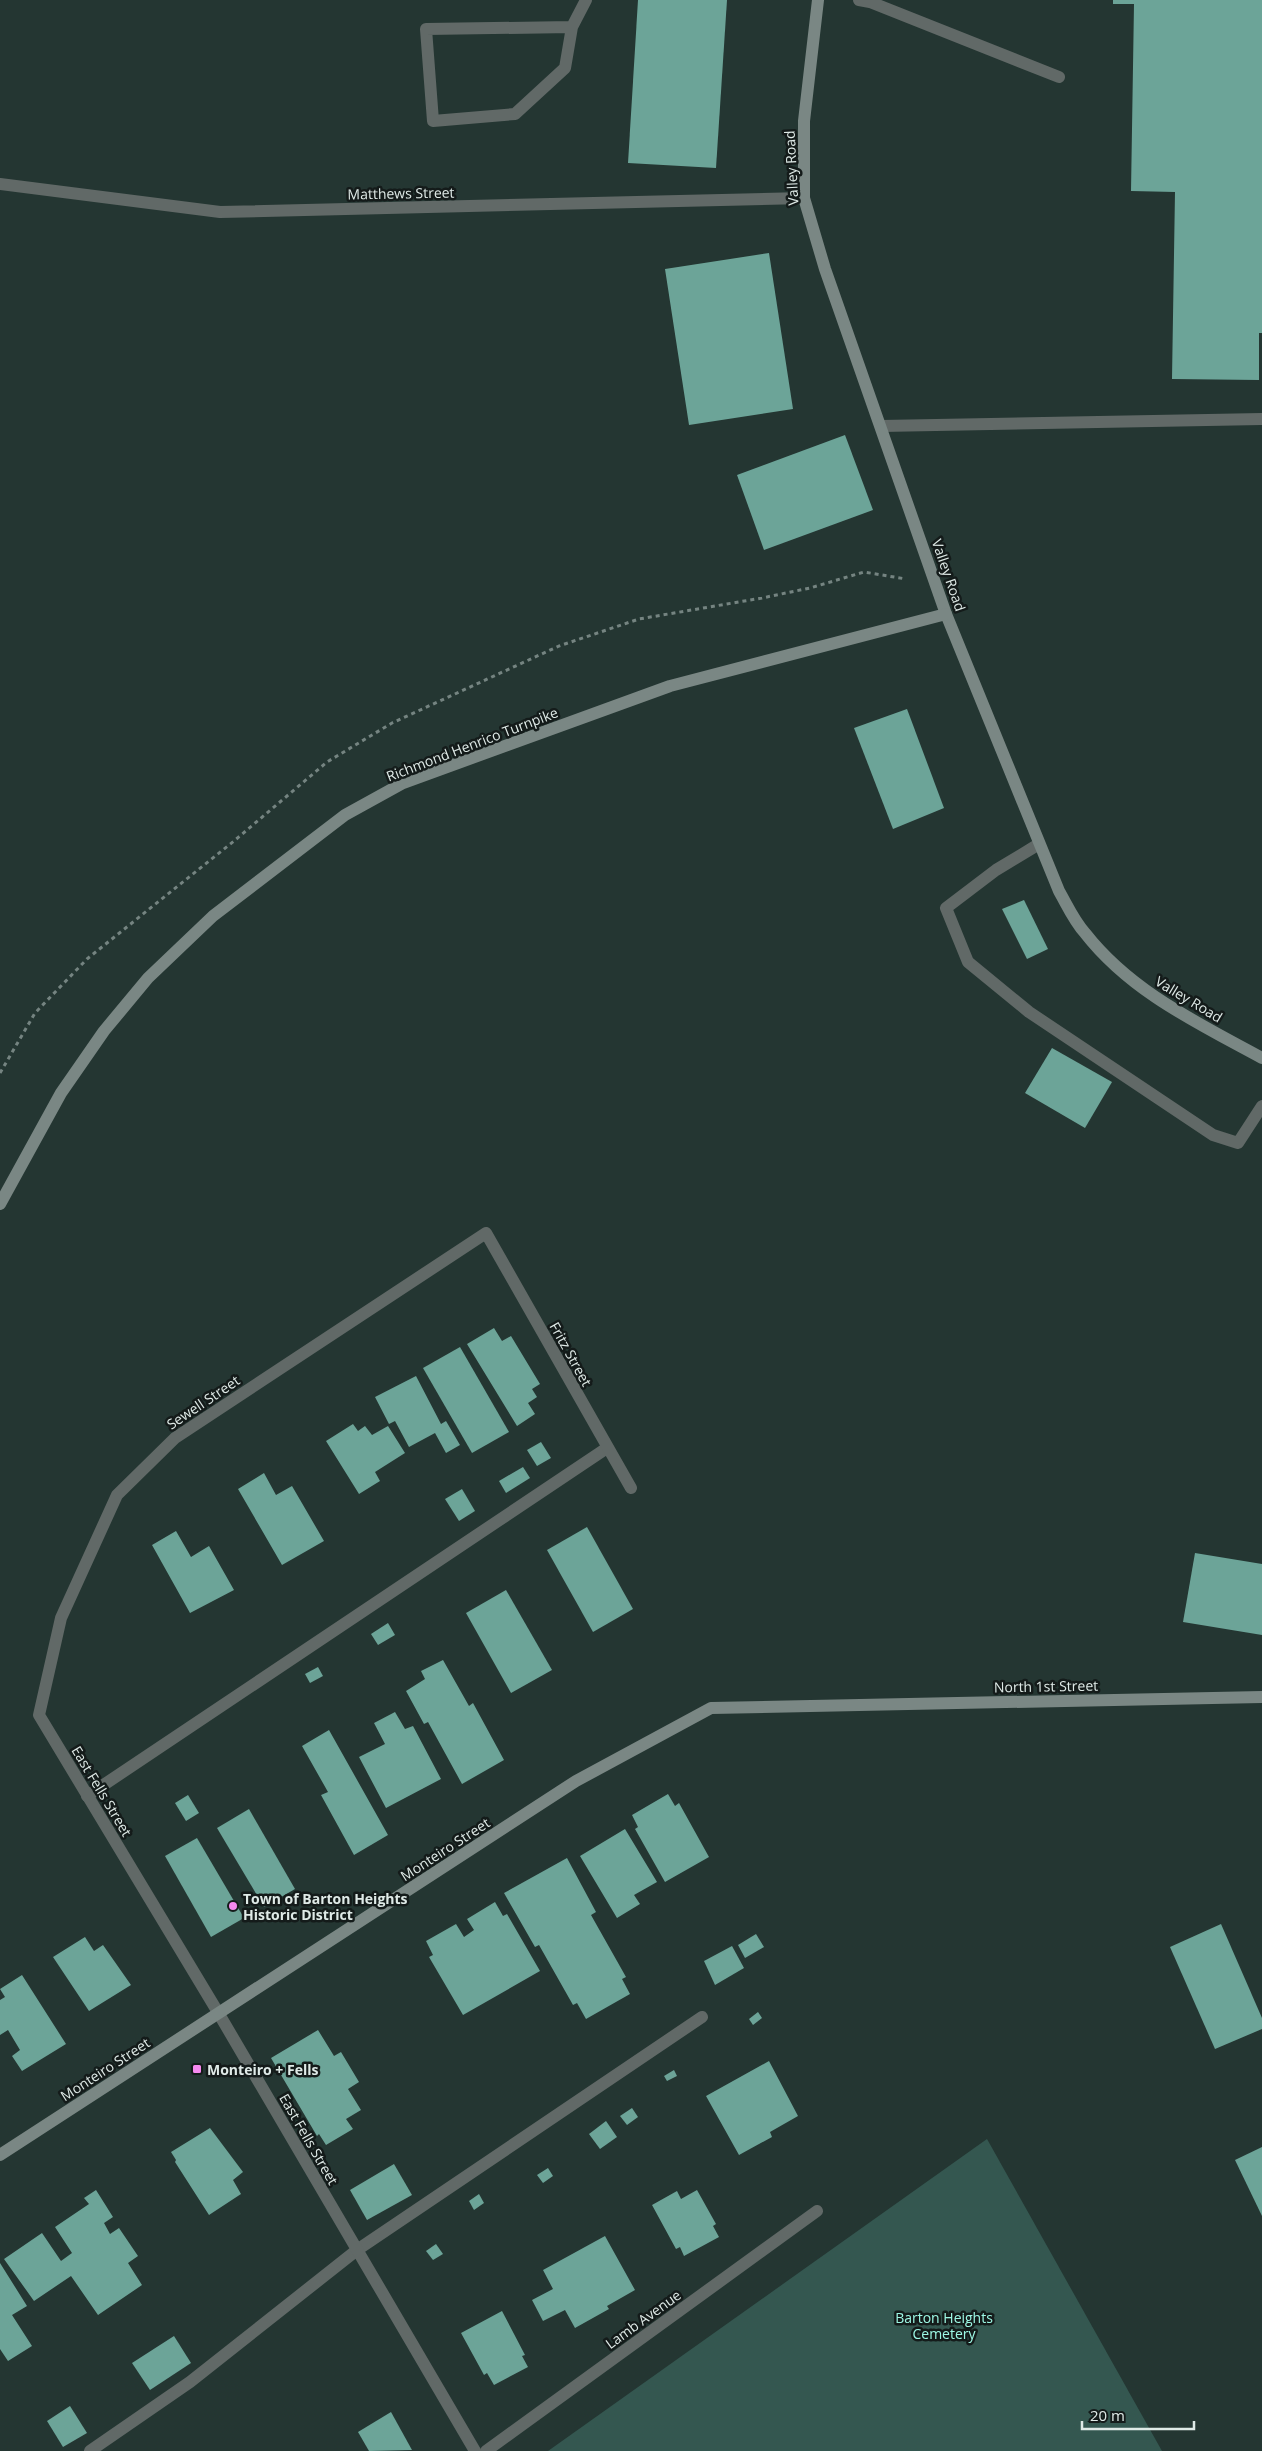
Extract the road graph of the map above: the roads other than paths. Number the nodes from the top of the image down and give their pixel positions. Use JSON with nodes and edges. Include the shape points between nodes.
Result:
{"nodes":[{"id":1,"x":586,"y":0,"type":"edge"},
{"id":2,"x":818,"y":0,"type":"edge"},
{"id":3,"x":859,"y":0,"type":"edge"},
{"id":4,"x":572,"y":27,"type":"junction"},
{"id":5,"x":1059,"y":77,"type":"dead end"},
{"id":6,"x":0,"y":184,"type":"edge"},
{"id":7,"x":804,"y":198,"type":"junction"},
{"id":8,"x":1262,"y":419,"type":"edge"},
{"id":9,"x":881,"y":426,"type":"junction"},
{"id":10,"x":946,"y":614,"type":"junction"},
{"id":11,"x":1039,"y":844,"type":"junction"},
{"id":12,"x":1262,"y":1058,"type":"edge"},
{"id":13,"x":1262,"y":1106,"type":"edge"},
{"id":14,"x":0,"y":1204,"type":"edge"},
{"id":15,"x":486,"y":1233,"type":"joint"},
{"id":16,"x":607,"y":1448,"type":"junction"},
{"id":17,"x":631,"y":1488,"type":"dead end"},
{"id":18,"x":1262,"y":1697,"type":"edge"},
{"id":19,"x":830,"y":1704,"type":"joint"},
{"id":20,"x":39,"y":1714,"type":"joint"},
{"id":21,"x":87,"y":1796,"type":"junction"},
{"id":22,"x":219,"y":2014,"type":"junction"},
{"id":23,"x":702,"y":2017,"type":"dead end"},
{"id":24,"x":0,"y":2155,"type":"edge"},
{"id":25,"x":817,"y":2211,"type":"dead end"},
{"id":26,"x":357,"y":2250,"type":"junction"},
{"id":27,"x":90,"y":2451,"type":"edge"},
{"id":28,"x":475,"y":2451,"type":"edge"},
{"id":29,"x":486,"y":2451,"type":"edge"}],
"edges":[{"from":1,"to":4,"type":"street"},
{"from":2,"to":7,"type":"street","name":"Valley Road","via":[[804,121]]},
{"from":3,"to":5,"type":"street"},
{"from":4,"to":4,"type":"street","via":[[426,29],[433,121],[515,114],[564,68]]},
{"from":6,"to":7,"type":"street","name":"Matthews Street","via":[[220,212]]},
{"from":7,"to":9,"type":"street","name":"Valley Road","via":[[825,270]]},
{"from":8,"to":9,"type":"street"},
{"from":9,"to":10,"type":"street","name":"Valley Road"},
{"from":10,"to":11,"type":"street","name":"Valley Road"},
{"from":10,"to":14,"type":"street","name":"Richmond Henrico Turnpike","via":[[670,686],[403,783],[345,815],[213,916],[148,978],[104,1032],[61,1093]]},
{"from":11,"to":12,"type":"street","name":"Valley Road","via":[[1059,891],[1084,932],[1116,968],[1160,1002]]},
{"from":11,"to":13,"type":"street","via":[[996,870],[946,908],[968,962],[1029,1012],[1212,1135],[1238,1143]]},
{"from":15,"to":16,"type":"street","name":"Fritz Street"},
{"from":15,"to":20,"type":"street","name":"Sewell Street","via":[[175,1438],[117,1495],[61,1618]]},
{"from":16,"to":17,"type":"street","name":"Fritz Street"},
{"from":16,"to":21,"type":"street"},
{"from":18,"to":19,"type":"street","name":"North 1st Street"},
{"from":19,"to":22,"type":"street","name":"Monteiro Street","via":[[712,1708],[576,1781]]},
{"from":20,"to":21,"type":"street","name":"East Fells Street"},
{"from":21,"to":22,"type":"street","name":"East Fells Street"},
{"from":22,"to":24,"type":"street","name":"Monteiro Street"},
{"from":22,"to":26,"type":"street","name":"East Fells Street"},
{"from":23,"to":26,"type":"street"},
{"from":25,"to":29,"type":"street","name":"Lamb Avenue"},
{"from":26,"to":27,"type":"street","via":[[190,2382]]},
{"from":26,"to":28,"type":"street","name":"East Fells Street"}]}
